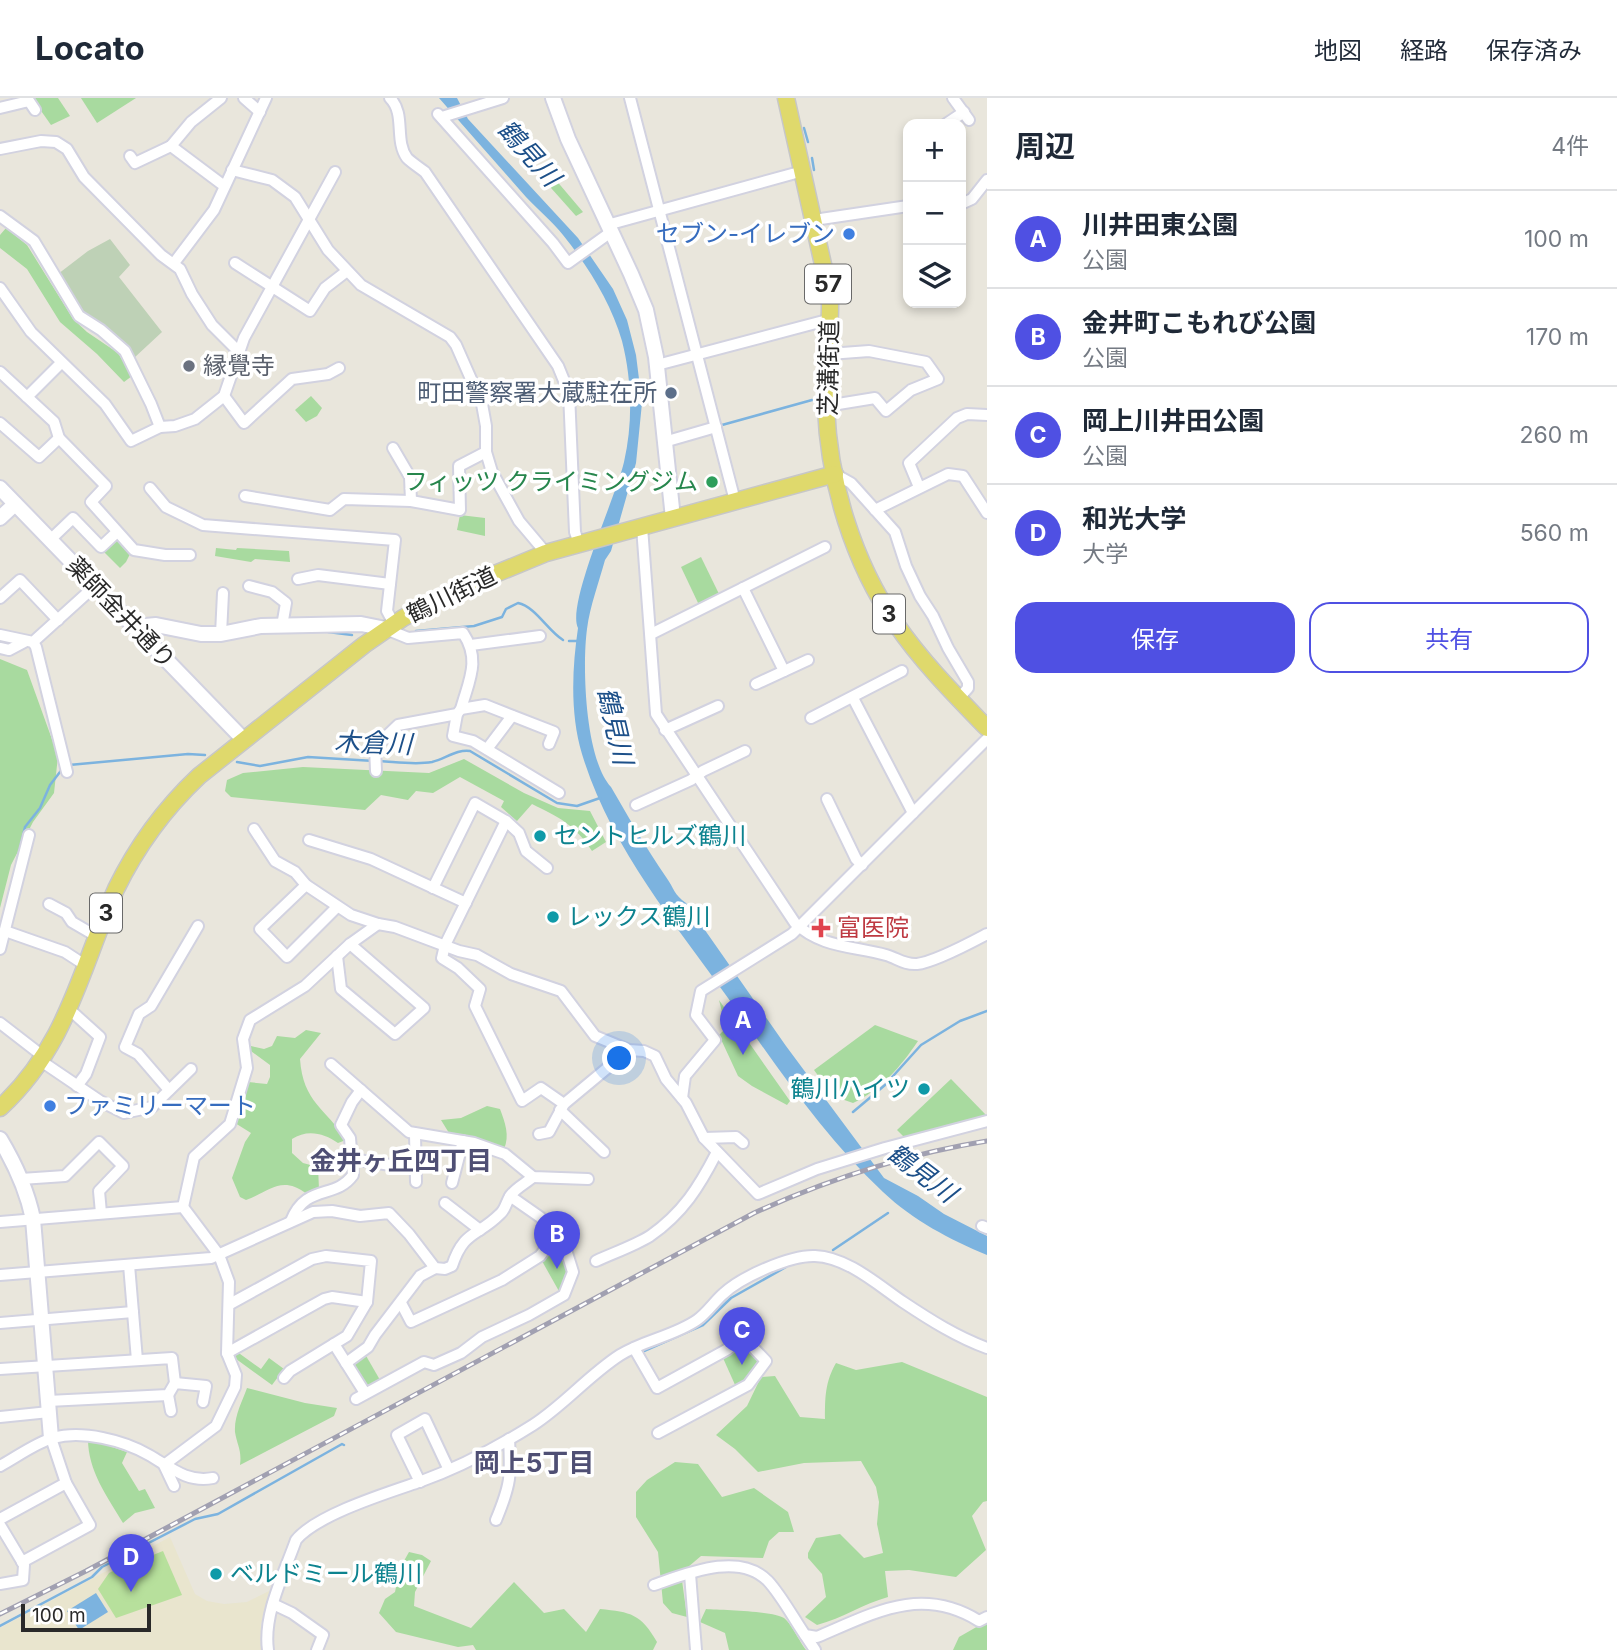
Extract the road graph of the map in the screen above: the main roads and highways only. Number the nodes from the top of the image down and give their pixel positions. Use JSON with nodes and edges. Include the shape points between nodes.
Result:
{"nodes":[{"id":1,"x":786,"y":98,"type":"edge"},
{"id":2,"x":835,"y":474,"type":"junction"},
{"id":3,"x":987,"y":728,"type":"edge"},
{"id":4,"x":0,"y":1108,"type":"edge"}],
"edges":[{"from":1,"to":2,"type":"main road","name":"芝溝街道","number":"57","via":[[830,296],[826,406]]},
{"from":2,"to":3,"type":"main road","number":"3","via":[[851,535],[876,592],[908,641]]},
{"from":2,"to":4,"type":"main road","name":"鶴川街道","number":"3","via":[[545,553],[449,593],[390,627],[243,739],[179,795],[151,829],[126,868],[69,1009],[42,1059]]}]}
